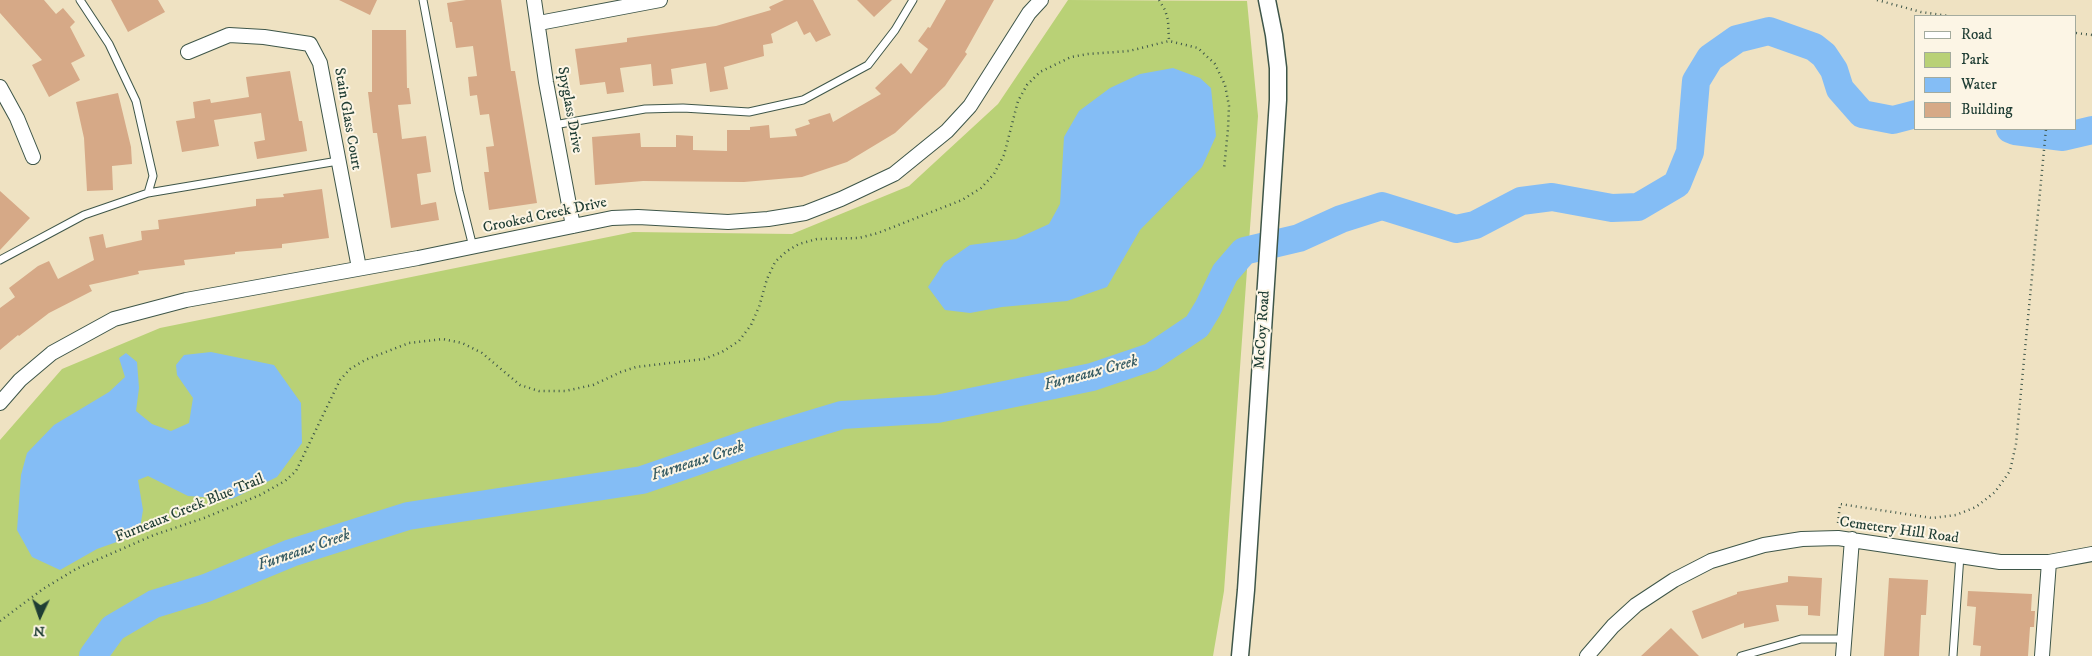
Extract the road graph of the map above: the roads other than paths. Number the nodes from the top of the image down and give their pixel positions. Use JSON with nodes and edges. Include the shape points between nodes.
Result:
{"nodes":[{"id":1,"x":80,"y":0,"type":"edge"},
{"id":2,"x":423,"y":0,"type":"edge"},
{"id":3,"x":534,"y":0,"type":"edge"},
{"id":4,"x":660,"y":0,"type":"edge"},
{"id":5,"x":913,"y":0,"type":"edge"},
{"id":6,"x":1040,"y":0,"type":"edge"},
{"id":7,"x":1266,"y":2,"type":"edge"},
{"id":8,"x":539,"y":23,"type":"junction"},
{"id":9,"x":188,"y":52,"type":"dead end"},
{"id":10,"x":0,"y":87,"type":"edge"},
{"id":11,"x":554,"y":125,"type":"junction"},
{"id":12,"x":33,"y":157,"type":"dead end"},
{"id":13,"x":338,"y":161,"type":"junction"},
{"id":14,"x":148,"y":193,"type":"junction"},
{"id":15,"x":573,"y":226,"type":"junction"},
{"id":16,"x":474,"y":247,"type":"junction"},
{"id":17,"x":0,"y":260,"type":"edge"},
{"id":18,"x":359,"y":268,"type":"junction"},
{"id":19,"x":0,"y":403,"type":"edge"},
{"id":20,"x":1852,"y":539,"type":"junction"},
{"id":21,"x":2092,"y":554,"type":"edge"},
{"id":22,"x":1960,"y":555,"type":"junction"},
{"id":23,"x":2049,"y":562,"type":"junction"},
{"id":24,"x":1844,"y":640,"type":"junction"},
{"id":25,"x":1240,"y":656,"type":"edge"},
{"id":26,"x":1587,"y":656,"type":"edge"},
{"id":27,"x":1741,"y":656,"type":"edge"},
{"id":28,"x":1843,"y":656,"type":"edge"},
{"id":29,"x":1953,"y":656,"type":"edge"},
{"id":30,"x":2042,"y":656,"type":"edge"}],
"edges":[{"from":1,"to":14,"type":"lane","via":[[109,44],[136,101],[153,176]]},
{"from":2,"to":16,"type":"lane","via":[[459,191]]},
{"from":3,"to":8,"type":"street","name":"Spyglass Drive"},
{"from":4,"to":8,"type":"street"},
{"from":5,"to":11,"type":"lane","via":[[868,65],[803,100],[749,112],[645,108]]},
{"from":6,"to":15,"type":"street","name":"Crooked Creek Drive","via":[[970,106],[947,131],[894,174],[805,213],[768,219],[728,222],[638,217],[612,218]]},
{"from":7,"to":25,"type":"street","name":"McCoy Road","via":[[1278,68],[1266,299]]},
{"from":8,"to":11,"type":"street","name":"Spyglass Drive"},
{"from":9,"to":13,"type":"street","name":"Stain Glass Court","via":[[229,34],[310,44],[320,62]]},
{"from":10,"to":12,"type":"street"},
{"from":11,"to":15,"type":"street","name":"Spyglass Drive"},
{"from":13,"to":14,"type":"lane"},
{"from":13,"to":18,"type":"street","name":"Stain Glass Court"},
{"from":14,"to":17,"type":"lane","via":[[84,214]]},
{"from":15,"to":16,"type":"street","name":"Crooked Creek Drive"},
{"from":16,"to":18,"type":"street","name":"Crooked Creek Drive"},
{"from":18,"to":19,"type":"street","name":"Crooked Creek Drive","via":[[186,300],[114,319],[52,353],[20,380]]},
{"from":20,"to":22,"type":"street","name":"Cemetery Hill Road"},
{"from":20,"to":24,"type":"street"},
{"from":20,"to":26,"type":"street","name":"Cemetery Hill Road","via":[[1802,538],[1764,545],[1711,561],[1636,605]]},
{"from":21,"to":23,"type":"street","name":"Cemetery Hill Road"},
{"from":22,"to":23,"type":"street","name":"Cemetery Hill Road","via":[[2000,562]]},
{"from":22,"to":29,"type":"lane"},
{"from":23,"to":30,"type":"street"},
{"from":24,"to":27,"type":"lane","via":[[1801,639]]},
{"from":24,"to":28,"type":"street"}]}
